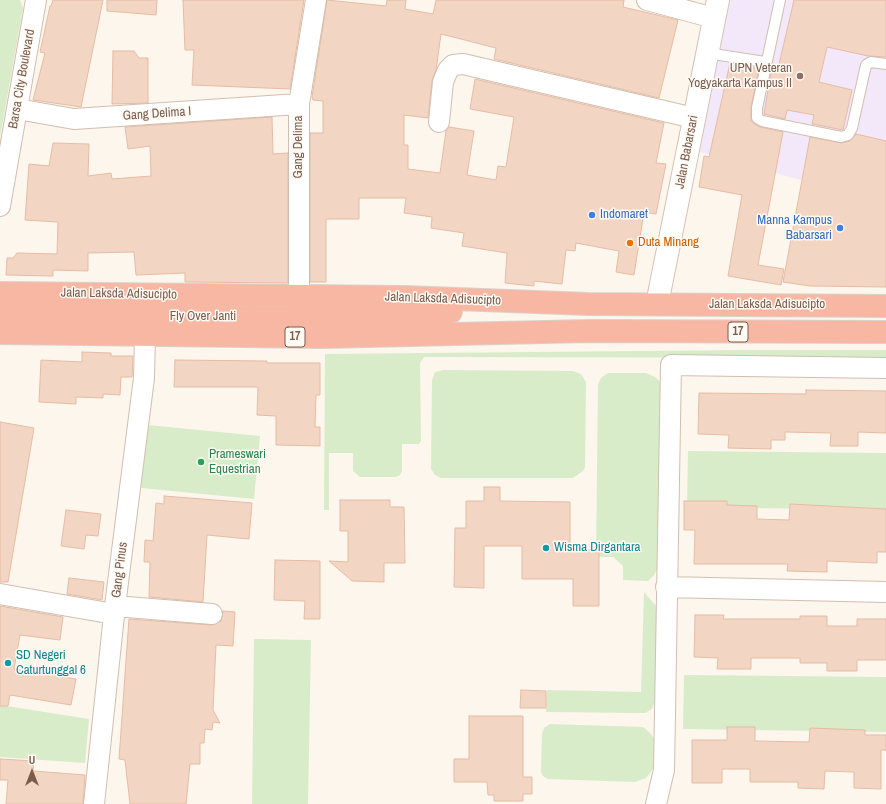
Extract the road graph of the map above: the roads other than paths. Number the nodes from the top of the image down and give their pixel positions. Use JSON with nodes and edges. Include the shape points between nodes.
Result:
{"nodes":[{"id":1,"x":36,"y":0,"type":"edge"},
{"id":2,"x":316,"y":0,"type":"edge"},
{"id":3,"x":646,"y":0,"type":"edge"},
{"id":4,"x":780,"y":0,"type":"edge"},
{"id":5,"x":716,"y":9,"type":"edge"},
{"id":6,"x":707,"y":53,"type":"junction"},
{"id":7,"x":766,"y":62,"type":"junction"},
{"id":8,"x":886,"y":64,"type":"edge"},
{"id":9,"x":299,"y":104,"type":"junction"},
{"id":10,"x":16,"y":109,"type":"junction"},
{"id":11,"x":694,"y":118,"type":"junction"},
{"id":12,"x":439,"y":122,"type":"dead end"},
{"id":13,"x":0,"y":206,"type":"edge"},
{"id":14,"x":0,"y":293,"type":"edge"},
{"id":15,"x":299,"y":296,"type":"junction"},
{"id":16,"x":588,"y":304,"type":"junction"},
{"id":17,"x":657,"y":304,"type":"junction"},
{"id":18,"x":886,"y":306,"type":"edge"},
{"id":19,"x":0,"y":315,"type":"edge"},
{"id":20,"x":886,"y":332,"type":"edge"},
{"id":21,"x":0,"y":333,"type":"edge"},
{"id":22,"x":145,"y":336,"type":"junction"},
{"id":23,"x":886,"y":368,"type":"edge"},
{"id":24,"x":666,"y":587,"type":"junction"},
{"id":25,"x":886,"y":592,"type":"edge"},
{"id":26,"x":0,"y":594,"type":"edge"},
{"id":27,"x":115,"y":610,"type":"junction"},
{"id":28,"x":212,"y":614,"type":"dead end"},
{"id":29,"x":94,"y":804,"type":"edge"},
{"id":30,"x":656,"y":804,"type":"edge"}],
"edges":[{"from":1,"to":10,"type":"street","name":"Barsa City Boulevard"},
{"from":2,"to":9,"type":"street","name":"Gang Delima"},
{"from":3,"to":5,"type":"street"},
{"from":4,"to":7,"type":"lane"},
{"from":5,"to":6,"type":"street","name":"Jalan Babarsari"},
{"from":6,"to":7,"type":"lane"},
{"from":6,"to":11,"type":"street","name":"Jalan Babarsari"},
{"from":7,"to":8,"type":"lane","via":[[757,118],[841,136],[848,135],[852,128],[866,65],[871,62]]},
{"from":9,"to":10,"type":"street","name":"Gang Delima I","via":[[74,120]]},
{"from":9,"to":15,"type":"street","name":"Gang Delima"},
{"from":10,"to":13,"type":"street","name":"Barsa City Boulevard"},
{"from":11,"to":12,"type":"street","via":[[463,64],[453,65],[443,82]]},
{"from":11,"to":17,"type":"street","name":"Jalan Babarsari"},
{"from":14,"to":15,"type":"highway","name":"Jalan Laksda Adisucipto","number":"17"},
{"from":15,"to":16,"type":"highway","name":"Jalan Laksda Adisucipto","number":"17"},
{"from":16,"to":17,"type":"highway","name":"Jalan Laksda Adisucipto","number":"17"},
{"from":16,"to":19,"type":"highway","name":"Fly Over Janti","number":"17","via":[[284,318]]},
{"from":17,"to":18,"type":"highway","name":"Jalan Laksda Adisucipto","number":"17"},
{"from":20,"to":22,"type":"highway","name":"Jalan Laksda Adisucipto","number":"17","via":[[589,331],[322,337]]},
{"from":21,"to":22,"type":"highway","name":"Jalan Laksda Adisucipto","number":"17"},
{"from":22,"to":27,"type":"street","name":"Gang Pinus","via":[[144,378]]},
{"from":23,"to":24,"type":"street","via":[[671,365]]},
{"from":24,"to":25,"type":"street"},
{"from":24,"to":30,"type":"street","via":[[664,770]]},
{"from":26,"to":27,"type":"street"},
{"from":27,"to":28,"type":"street"},
{"from":27,"to":29,"type":"street","name":"Gang Pinus"}]}
